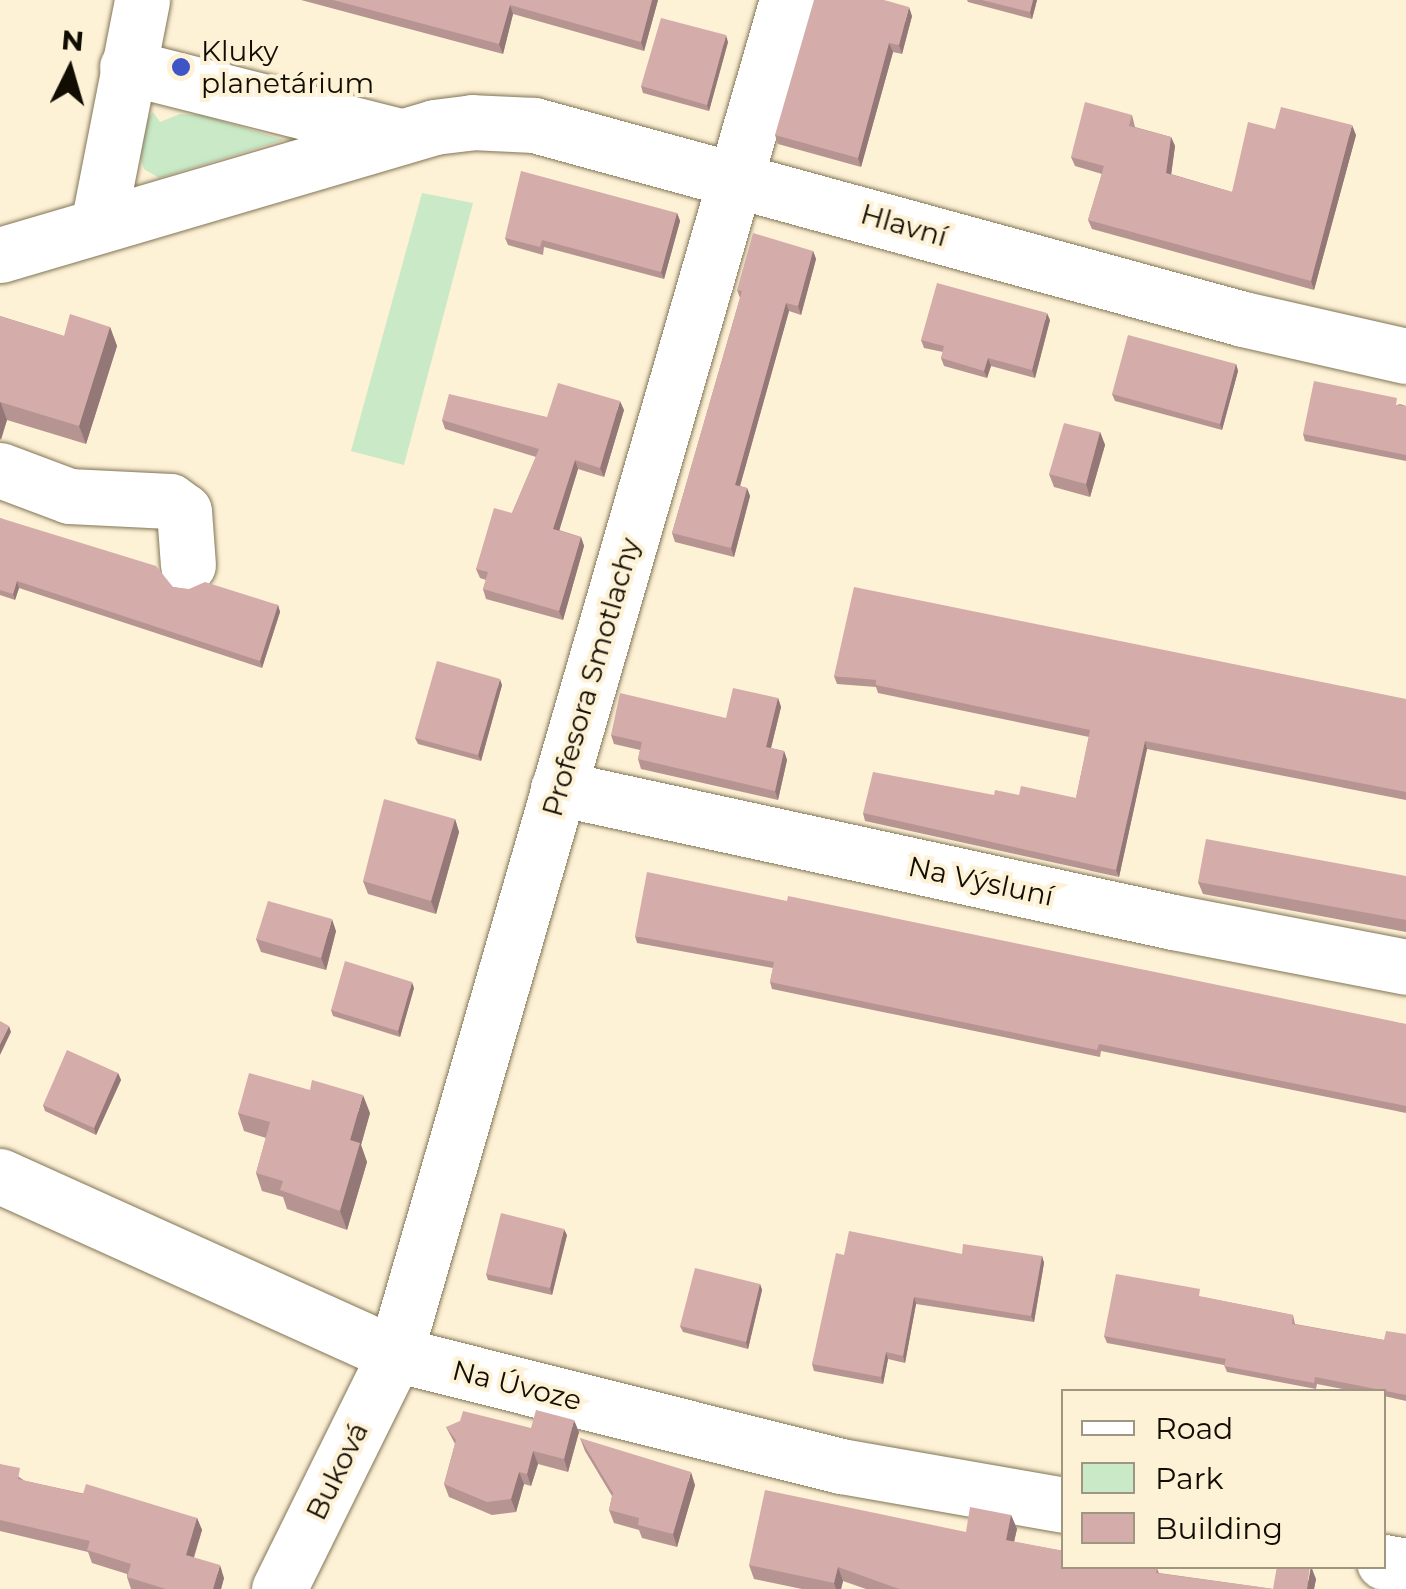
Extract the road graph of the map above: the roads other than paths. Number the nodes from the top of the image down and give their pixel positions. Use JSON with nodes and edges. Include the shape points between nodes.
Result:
{"nodes":[{"id":1,"x":142,"y":0,"type":"edge"},
{"id":2,"x":787,"y":0,"type":"edge"},
{"id":3,"x":126,"y":67,"type":"junction"},
{"id":4,"x":400,"y":136,"type":"junction"},
{"id":5,"x":734,"y":178,"type":"junction"},
{"id":6,"x":98,"y":226,"type":"junction"},
{"id":7,"x":0,"y":255,"type":"edge"},
{"id":8,"x":1406,"y":356,"type":"edge"},
{"id":9,"x":0,"y":470,"type":"edge"},
{"id":10,"x":188,"y":564,"type":"dead end"},
{"id":11,"x":558,"y":788,"type":"junction"},
{"id":12,"x":1406,"y":966,"type":"edge"},
{"id":13,"x":0,"y":1176,"type":"edge"},
{"id":14,"x":395,"y":1354,"type":"junction"},
{"id":15,"x":1061,"y":1505,"type":"edge"},
{"id":16,"x":279,"y":1589,"type":"edge"}],
"edges":[{"from":1,"to":3,"type":"street"},
{"from":2,"to":5,"type":"street","name":"Profesora Smotlachy"},
{"from":3,"to":4,"type":"street","name":"Hlavní"},
{"from":3,"to":6,"type":"street"},
{"from":4,"to":5,"type":"street","name":"Hlavní","via":[[472,122],[534,124]]},
{"from":4,"to":6,"type":"street","name":"Hlavní"},
{"from":5,"to":8,"type":"street","name":"Hlavní","via":[[1242,319]]},
{"from":5,"to":11,"type":"street","name":"Profesora Smotlachy"},
{"from":6,"to":7,"type":"street","name":"Hlavní"},
{"from":9,"to":10,"type":"street","via":[[69,496],[170,501],[184,511]]},
{"from":11,"to":12,"type":"street","name":"Na Výsluní"},
{"from":11,"to":14,"type":"street","name":"Profesora Smotlachy"},
{"from":13,"to":14,"type":"street","name":"Na Úvoze"},
{"from":14,"to":15,"type":"street","name":"Na Úvoze","via":[[841,1466]]},
{"from":14,"to":16,"type":"street","name":"Buková"}]}
